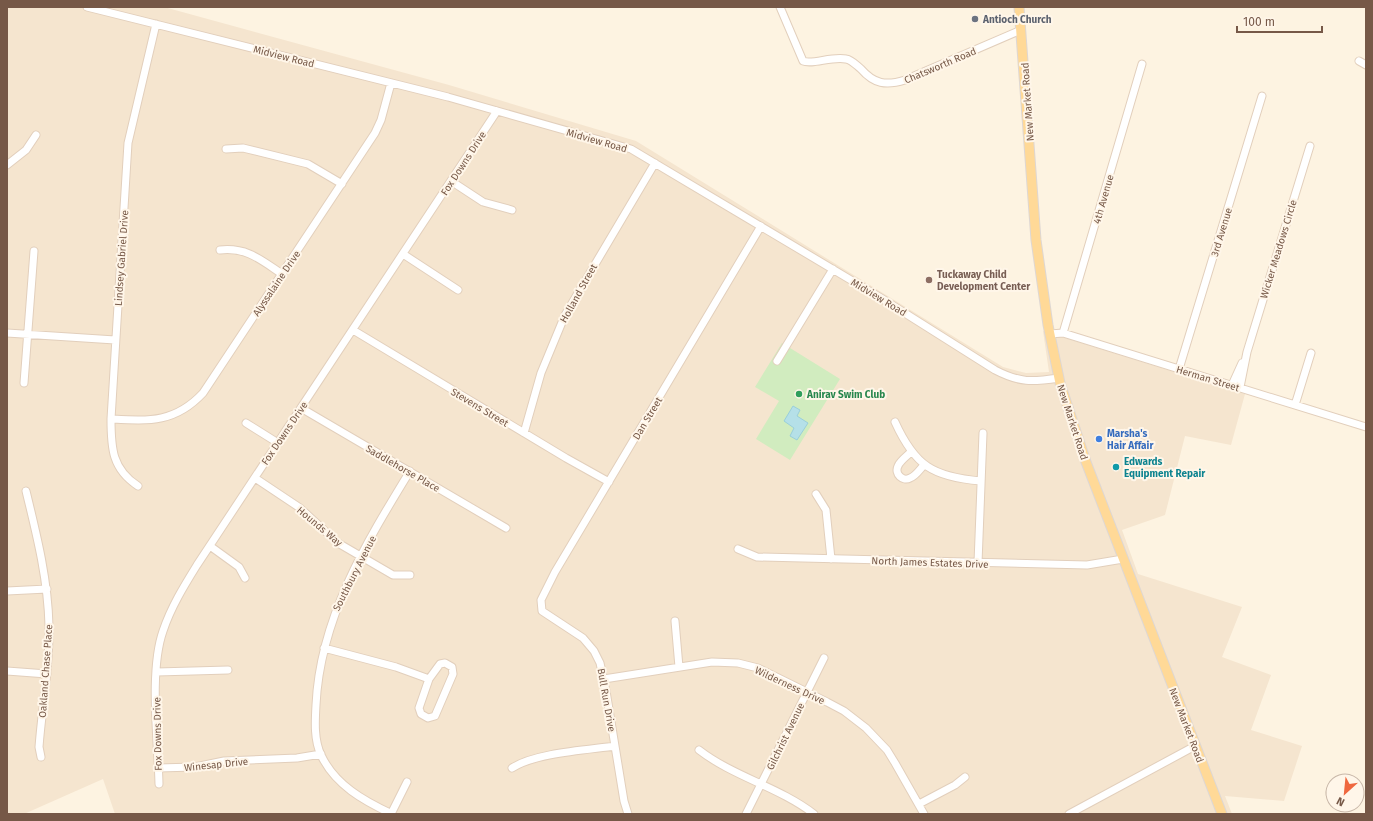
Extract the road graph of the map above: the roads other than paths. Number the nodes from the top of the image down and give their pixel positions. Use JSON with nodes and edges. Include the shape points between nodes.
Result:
{"nodes":[{"id":1,"x":87,"y":7,"type":"edge"},
{"id":2,"x":780,"y":7,"type":"edge"},
{"id":3,"x":1019,"y":7,"type":"edge"},
{"id":4,"x":156,"y":24,"type":"junction"},
{"id":5,"x":1021,"y":30,"type":"junction"},
{"id":6,"x":1359,"y":61,"type":"dead end"},
{"id":7,"x":1142,"y":64,"type":"dead end"},
{"id":8,"x":1366,"y":65,"type":"edge"},
{"id":9,"x":391,"y":83,"type":"junction"},
{"id":10,"x":1262,"y":96,"type":"dead end"},
{"id":11,"x":497,"y":111,"type":"junction"},
{"id":12,"x":36,"y":135,"type":"dead end"},
{"id":13,"x":1310,"y":146,"type":"dead end"},
{"id":14,"x":226,"y":149,"type":"dead end"},
{"id":15,"x":655,"y":163,"type":"junction"},
{"id":16,"x":7,"y":165,"type":"edge"},
{"id":17,"x":451,"y":181,"type":"junction"},
{"id":18,"x":342,"y":184,"type":"junction"},
{"id":19,"x":512,"y":210,"type":"dead end"},
{"id":20,"x":761,"y":226,"type":"junction"},
{"id":21,"x":220,"y":250,"type":"dead end"},
{"id":22,"x":34,"y":251,"type":"dead end"},
{"id":23,"x":403,"y":254,"type":"junction"},
{"id":24,"x":833,"y":269,"type":"junction"},
{"id":25,"x":282,"y":274,"type":"junction"},
{"id":26,"x":458,"y":290,"type":"dead end"},
{"id":27,"x":353,"y":330,"type":"junction"},
{"id":28,"x":7,"y":333,"type":"edge"},
{"id":29,"x":1062,"y":333,"type":"junction"},
{"id":30,"x":29,"y":334,"type":"junction"},
{"id":31,"x":1050,"y":334,"type":"junction"},
{"id":32,"x":116,"y":340,"type":"junction"},
{"id":33,"x":1247,"y":352,"type":"junction"},
{"id":34,"x":1311,"y":353,"type":"dead end"},
{"id":35,"x":777,"y":361,"type":"dead end"},
{"id":36,"x":1179,"y":369,"type":"junction"},
{"id":37,"x":1059,"y":378,"type":"junction"},
{"id":38,"x":24,"y":384,"type":"dead end"},
{"id":39,"x":1232,"y":385,"type":"junction"},
{"id":40,"x":1240,"y":387,"type":"junction"},
{"id":41,"x":1295,"y":405,"type":"junction"},
{"id":42,"x":301,"y":408,"type":"junction"},
{"id":43,"x":111,"y":418,"type":"junction"},
{"id":44,"x":895,"y":422,"type":"dead end"},
{"id":45,"x":246,"y":423,"type":"dead end"},
{"id":46,"x":1366,"y":427,"type":"edge"},
{"id":47,"x":524,"y":433,"type":"junction"},
{"id":48,"x":983,"y":433,"type":"dead end"},
{"id":49,"x":278,"y":443,"type":"junction"},
{"id":50,"x":911,"y":452,"type":"junction"},
{"id":51,"x":924,"y":465,"type":"junction"},
{"id":52,"x":410,"y":471,"type":"junction"},
{"id":53,"x":255,"y":478,"type":"junction"},
{"id":54,"x":981,"y":481,"type":"junction"},
{"id":55,"x":609,"y":482,"type":"junction"},
{"id":56,"x":138,"y":486,"type":"dead end"},
{"id":57,"x":26,"y":491,"type":"dead end"},
{"id":58,"x":816,"y":494,"type":"dead end"},
{"id":59,"x":506,"y":528,"type":"dead end"},
{"id":60,"x":210,"y":546,"type":"junction"},
{"id":61,"x":738,"y":549,"type":"dead end"},
{"id":62,"x":362,"y":556,"type":"junction"},
{"id":63,"x":831,"y":559,"type":"junction"},
{"id":64,"x":1123,"y":559,"type":"junction"},
{"id":65,"x":978,"y":563,"type":"junction"},
{"id":66,"x":410,"y":576,"type":"dead end"},
{"id":67,"x":245,"y":578,"type":"dead end"},
{"id":68,"x":47,"y":589,"type":"junction"},
{"id":69,"x":7,"y":591,"type":"edge"},
{"id":70,"x":543,"y":612,"type":"joint"},
{"id":71,"x":675,"y":621,"type":"dead end"},
{"id":72,"x":324,"y":648,"type":"junction"},
{"id":73,"x":824,"y":658,"type":"dead end"},
{"id":74,"x":679,"y":667,"type":"junction"},
{"id":75,"x":228,"y":670,"type":"dead end"},
{"id":76,"x":7,"y":671,"type":"edge"},
{"id":77,"x":157,"y":672,"type":"junction"},
{"id":78,"x":47,"y":674,"type":"junction"},
{"id":79,"x":429,"y":679,"type":"junction"},
{"id":80,"x":604,"y":679,"type":"junction"},
{"id":81,"x":807,"y":692,"type":"junction"},
{"id":82,"x":615,"y":746,"type":"junction"},
{"id":83,"x":1195,"y":746,"type":"junction"},
{"id":84,"x":699,"y":750,"type":"dead end"},
{"id":85,"x":321,"y":754,"type":"junction"},
{"id":86,"x":41,"y":757,"type":"dead end"},
{"id":87,"x":158,"y":768,"type":"junction"},
{"id":88,"x":512,"y":768,"type":"dead end"},
{"id":89,"x":966,"y":777,"type":"dead end"},
{"id":90,"x":407,"y":782,"type":"dead end"},
{"id":91,"x":159,"y":784,"type":"dead end"},
{"id":92,"x":761,"y":784,"type":"junction"},
{"id":93,"x":919,"y":804,"type":"junction"},
{"id":94,"x":392,"y":814,"type":"edge"},
{"id":95,"x":628,"y":814,"type":"edge"},
{"id":96,"x":746,"y":814,"type":"edge"},
{"id":97,"x":814,"y":814,"type":"edge"},
{"id":98,"x":924,"y":814,"type":"edge"},
{"id":99,"x":1069,"y":814,"type":"edge"},
{"id":100,"x":1222,"y":814,"type":"edge"}],
"edges":[{"from":1,"to":4,"type":"street","name":"Midview Road"},
{"from":2,"to":5,"type":"street","name":"Chatsworth Road","via":[[803,61],[809,63],[828,58],[846,59],[852,61],[872,80],[882,84],[905,80]]},
{"from":3,"to":5,"type":"main road","name":"New Market Road"},
{"from":4,"to":9,"type":"street","name":"Midview Road"},
{"from":4,"to":32,"type":"street","name":"Lindsey Gabriel Drive","via":[[129,136]]},
{"from":5,"to":31,"type":"main road","name":"New Market Road","via":[[1036,240]]},
{"from":6,"to":8,"type":"street"},
{"from":7,"to":29,"type":"street","name":"4th Avenue"},
{"from":9,"to":11,"type":"street","name":"Midview Road"},
{"from":9,"to":18,"type":"street","name":"Alyssalaine Drive","via":[[378,127]]},
{"from":10,"to":36,"type":"street","name":"3rd Avenue"},
{"from":11,"to":15,"type":"street","name":"Midview Road","via":[[631,149]]},
{"from":11,"to":17,"type":"street","name":"Fox Downs Drive"},
{"from":12,"to":16,"type":"street","via":[[26,150]]},
{"from":13,"to":33,"type":"street","name":"Wicker Meadows Circle"},
{"from":14,"to":18,"type":"street","via":[[249,149],[308,164]]},
{"from":15,"to":20,"type":"street","name":"Midview Road"},
{"from":15,"to":47,"type":"street","name":"Holland Street","via":[[565,315],[541,373]]},
{"from":17,"to":19,"type":"street","via":[[483,202]]},
{"from":17,"to":23,"type":"street","name":"Fox Downs Drive"},
{"from":18,"to":25,"type":"street","name":"Alyssalaine Drive"},
{"from":20,"to":24,"type":"street","name":"Midview Road"},
{"from":20,"to":55,"type":"street","name":"Dan Street"},
{"from":21,"to":25,"type":"street","via":[[246,252]]},
{"from":22,"to":30,"type":"street"},
{"from":23,"to":26,"type":"street"},
{"from":23,"to":27,"type":"street","name":"Fox Downs Drive"},
{"from":24,"to":35,"type":"street"},
{"from":24,"to":37,"type":"street","name":"Midview Road","via":[[1006,376],[1027,382]]},
{"from":25,"to":43,"type":"street","name":"Alyssalaine Drive","via":[[210,384],[194,402],[180,411],[158,419]]},
{"from":27,"to":42,"type":"street","name":"Fox Downs Drive"},
{"from":27,"to":47,"type":"street","name":"Stevens Street"},
{"from":28,"to":30,"type":"street"},
{"from":29,"to":31,"type":"street","name":"Herman Street"},
{"from":29,"to":36,"type":"street","name":"Herman Street"},
{"from":30,"to":32,"type":"street"},
{"from":30,"to":38,"type":"street"},
{"from":31,"to":37,"type":"main road","name":"New Market Road"},
{"from":32,"to":43,"type":"street","name":"Lindsey Gabriel Drive"},
{"from":33,"to":39,"type":"street","name":"Wicker Meadows Circle"},
{"from":33,"to":40,"type":"street","name":"Wicker Meadows Circle"},
{"from":34,"to":41,"type":"street"},
{"from":36,"to":39,"type":"street","name":"Herman Street"},
{"from":37,"to":64,"type":"main road","name":"New Market Road","via":[[1086,462]]},
{"from":39,"to":40,"type":"street","name":"Herman Street"},
{"from":40,"to":41,"type":"street","name":"Herman Street"},
{"from":41,"to":46,"type":"street","name":"Herman Street"},
{"from":42,"to":49,"type":"street","name":"Fox Downs Drive"},
{"from":42,"to":52,"type":"street","name":"Saddlehorse Place"},
{"from":43,"to":56,"type":"street","name":"Lindsey Gabriel Drive","via":[[112,442],[117,464],[123,475]]},
{"from":44,"to":50,"type":"street"},
{"from":45,"to":49,"type":"street"},
{"from":47,"to":55,"type":"street","name":"Stevens Street"},
{"from":48,"to":54,"type":"street"},
{"from":49,"to":53,"type":"street","name":"Fox Downs Drive"},
{"from":50,"to":51,"type":"street"},
{"from":50,"to":51,"type":"street","via":[[898,466],[900,477],[911,478]]},
{"from":51,"to":54,"type":"street","via":[[946,476]]},
{"from":52,"to":59,"type":"street","name":"Saddlehorse Place"},
{"from":52,"to":62,"type":"street","name":"Southbury Avenue"},
{"from":53,"to":60,"type":"street","name":"Fox Downs Drive"},
{"from":53,"to":62,"type":"street","name":"Hounds Way","via":[[300,508],[338,543]]},
{"from":54,"to":65,"type":"street"},
{"from":55,"to":70,"type":"street","name":"Dan Street","via":[[544,594],[541,607]]},
{"from":57,"to":68,"type":"street","name":"Oakland Chase Place"},
{"from":58,"to":63,"type":"street","via":[[826,510]]},
{"from":60,"to":67,"type":"street","via":[[239,567]]},
{"from":60,"to":77,"type":"street","name":"Fox Downs Drive","via":[[175,603],[163,631]]},
{"from":61,"to":63,"type":"street","name":"North James Estates Drive","via":[[757,557]]},
{"from":62,"to":66,"type":"street","name":"Hounds Way","via":[[394,575]]},
{"from":62,"to":72,"type":"street","name":"Southbury Avenue","via":[[342,594]]},
{"from":63,"to":65,"type":"street","name":"North James Estates Drive"},
{"from":64,"to":65,"type":"street","name":"North James Estates Drive","via":[[1087,565]]},
{"from":64,"to":83,"type":"main road","name":"New Market Road"},
{"from":68,"to":69,"type":"street"},
{"from":68,"to":78,"type":"street","name":"Oakland Chase Place"},
{"from":70,"to":80,"type":"street","name":"Bull Run Drive","via":[[576,632],[590,645],[600,663]]},
{"from":71,"to":74,"type":"street"},
{"from":72,"to":79,"type":"street","via":[[396,667]]},
{"from":72,"to":85,"type":"street","name":"Southbury Avenue","via":[[316,697],[315,725]]},
{"from":73,"to":81,"type":"street","name":"Gilchrist Avenue"},
{"from":74,"to":80,"type":"street","name":"Wilderness Drive"},
{"from":74,"to":81,"type":"street","name":"Wilderness Drive","via":[[712,662],[738,663],[758,668]]},
{"from":75,"to":77,"type":"street"},
{"from":76,"to":78,"type":"street"},
{"from":77,"to":87,"type":"street","name":"Fox Downs Drive"},
{"from":78,"to":86,"type":"street","name":"Oakland Chase Place","via":[[39,747]]},
{"from":79,"to":79,"type":"street","via":[[419,708],[420,714],[428,718],[435,716],[453,674],[452,667],[445,663],[440,664]]},
{"from":80,"to":82,"type":"street","name":"Bull Run Drive"},
{"from":81,"to":92,"type":"street","name":"Gilchrist Avenue"},
{"from":81,"to":93,"type":"street","name":"Wilderness Drive","via":[[844,711],[878,739],[896,763]]},
{"from":82,"to":88,"type":"street","via":[[537,758],[524,761]]},
{"from":82,"to":95,"type":"street","name":"Bull Run Drive"},
{"from":83,"to":99,"type":"street"},
{"from":83,"to":100,"type":"main road","name":"New Market Road"},
{"from":84,"to":92,"type":"street"},
{"from":85,"to":87,"type":"street","name":"Winesap Drive","via":[[297,758],[224,761],[194,768]]},
{"from":85,"to":94,"type":"street","name":"Southbury Avenue","via":[[332,772],[352,792]]},
{"from":87,"to":91,"type":"street","name":"Fox Downs Drive"},
{"from":89,"to":93,"type":"street"},
{"from":90,"to":94,"type":"street"},
{"from":92,"to":96,"type":"street","name":"Gilchrist Avenue"},
{"from":92,"to":97,"type":"street"},
{"from":93,"to":98,"type":"street","name":"Wilderness Drive"}]}
